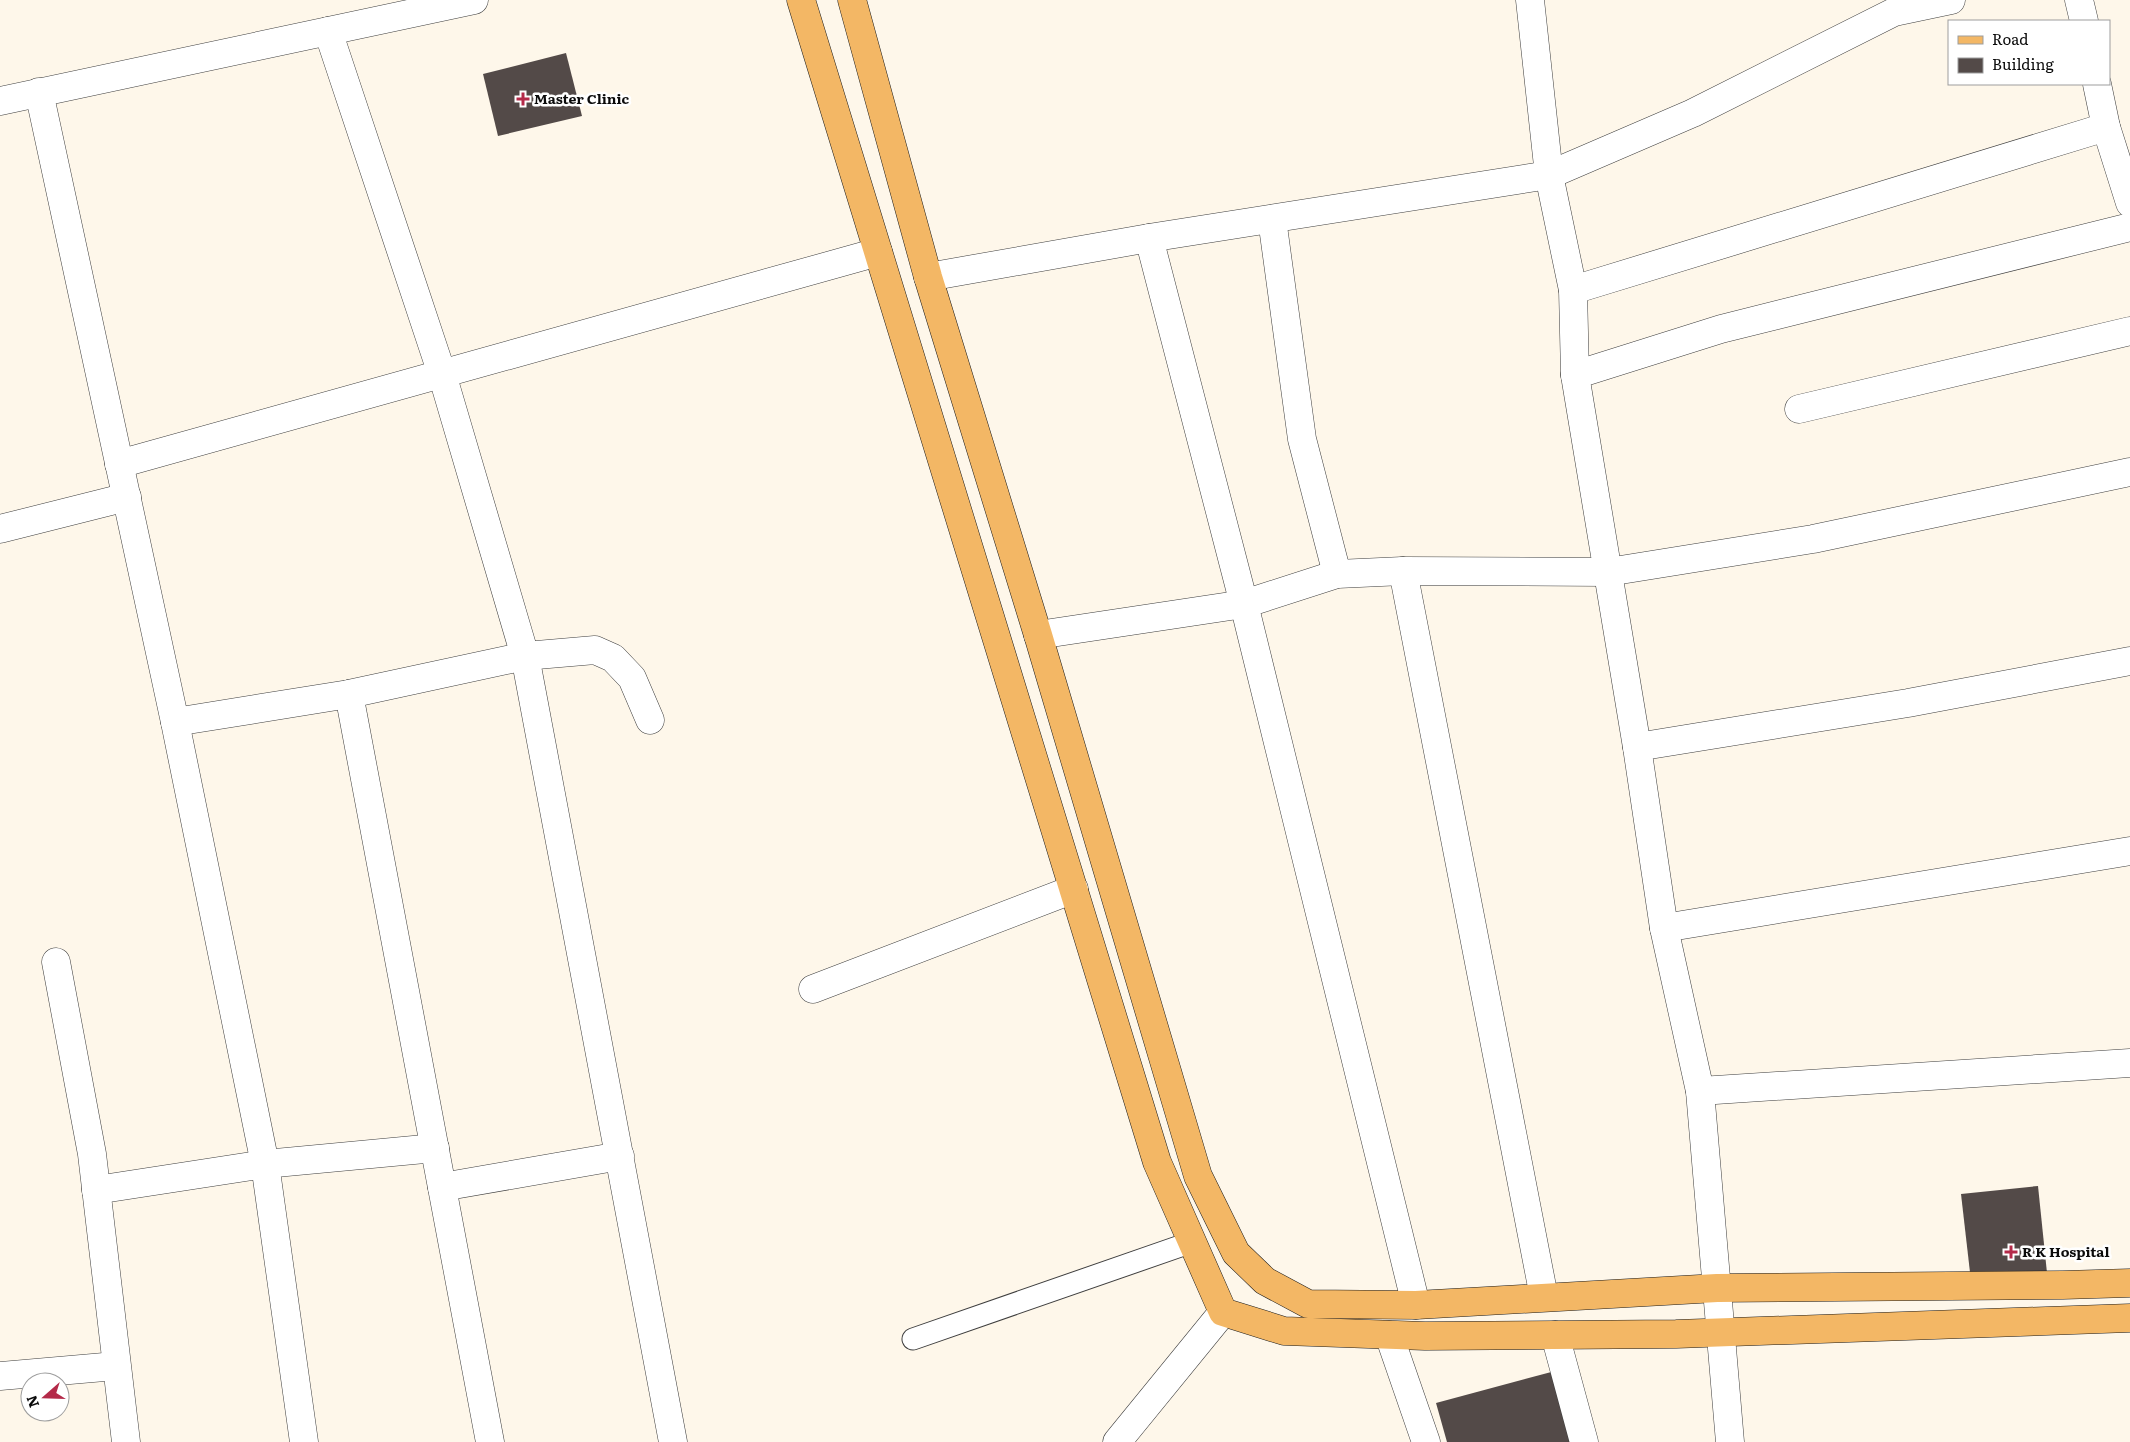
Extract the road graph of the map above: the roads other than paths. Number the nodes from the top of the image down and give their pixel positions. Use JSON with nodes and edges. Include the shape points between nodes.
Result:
{"nodes":[{"id":1,"x":474,"y":0,"type":"edge"},
{"id":2,"x":801,"y":0,"type":"edge"},
{"id":3,"x":852,"y":0,"type":"edge"},
{"id":4,"x":1530,"y":0,"type":"edge"},
{"id":5,"x":1951,"y":0,"type":"edge"},
{"id":6,"x":2079,"y":0,"type":"edge"},
{"id":7,"x":2084,"y":20,"type":"edge"},
{"id":8,"x":328,"y":31,"type":"junction"},
{"id":9,"x":2097,"y":85,"type":"edge"},
{"id":10,"x":39,"y":92,"type":"junction"},
{"id":11,"x":0,"y":101,"type":"edge"},
{"id":12,"x":2106,"y":128,"type":"junction"},
{"id":13,"x":1549,"y":175,"type":"junction"},
{"id":14,"x":2130,"y":203,"type":"edge"},
{"id":15,"x":1272,"y":219,"type":"junction"},
{"id":16,"x":2130,"y":227,"type":"edge"},
{"id":17,"x":1149,"y":238,"type":"junction"},
{"id":18,"x":878,"y":252,"type":"junction"},
{"id":19,"x":928,"y":277,"type":"junction"},
{"id":20,"x":1573,"y":290,"type":"junction"},
{"id":21,"x":2130,"y":331,"type":"edge"},
{"id":22,"x":442,"y":374,"type":"junction"},
{"id":23,"x":1575,"y":375,"type":"junction"},
{"id":24,"x":1800,"y":410,"type":"dead end"},
{"id":25,"x":119,"y":464,"type":"junction"},
{"id":26,"x":2130,"y":472,"type":"edge"},
{"id":27,"x":127,"y":497,"type":"junction"},
{"id":28,"x":0,"y":529,"type":"edge"},
{"id":29,"x":1402,"y":571,"type":"junction"},
{"id":30,"x":1608,"y":572,"type":"junction"},
{"id":31,"x":1337,"y":574,"type":"junction"},
{"id":32,"x":1244,"y":604,"type":"junction"},
{"id":33,"x":1038,"y":635,"type":"junction"},
{"id":34,"x":525,"y":656,"type":"junction"},
{"id":35,"x":2130,"y":661,"type":"edge"},
{"id":36,"x":349,"y":694,"type":"junction"},
{"id":37,"x":650,"y":720,"type":"dead end"},
{"id":38,"x":175,"y":722,"type":"junction"},
{"id":39,"x":1637,"y":747,"type":"junction"},
{"id":40,"x":2130,"y":851,"type":"edge"},
{"id":41,"x":1074,"y":889,"type":"junction"},
{"id":42,"x":1664,"y":928,"type":"junction"},
{"id":43,"x":56,"y":962,"type":"dead end"},
{"id":44,"x":812,"y":989,"type":"dead end"},
{"id":45,"x":2130,"y":1063,"type":"edge"},
{"id":46,"x":1700,"y":1091,"type":"junction"},
{"id":47,"x":435,"y":1148,"type":"junction"},
{"id":48,"x":620,"y":1156,"type":"junction"},
{"id":49,"x":265,"y":1164,"type":"junction"},
{"id":50,"x":442,"y":1187,"type":"junction"},
{"id":51,"x":96,"y":1190,"type":"junction"},
{"id":52,"x":1192,"y":1242,"type":"junction"},
{"id":53,"x":2130,"y":1283,"type":"edge"},
{"id":54,"x":1716,"y":1288,"type":"junction"},
{"id":55,"x":1544,"y":1298,"type":"junction"},
{"id":56,"x":1416,"y":1305,"type":"junction"},
{"id":57,"x":1223,"y":1312,"type":"junction"},
{"id":58,"x":2130,"y":1318,"type":"edge"},
{"id":59,"x":1720,"y":1332,"type":"junction"},
{"id":60,"x":1389,"y":1335,"type":"junction"},
{"id":61,"x":1555,"y":1335,"type":"junction"},
{"id":62,"x":913,"y":1339,"type":"dead end"},
{"id":63,"x":116,"y":1366,"type":"junction"},
{"id":64,"x":0,"y":1376,"type":"edge"},
{"id":65,"x":126,"y":1442,"type":"edge"},
{"id":66,"x":304,"y":1442,"type":"edge"},
{"id":67,"x":490,"y":1442,"type":"edge"},
{"id":68,"x":673,"y":1442,"type":"edge"},
{"id":69,"x":1115,"y":1442,"type":"edge"},
{"id":70,"x":1426,"y":1442,"type":"edge"},
{"id":71,"x":1584,"y":1442,"type":"edge"},
{"id":72,"x":1730,"y":1442,"type":"edge"}],
"edges":[{"from":1,"to":8,"type":"street"},
{"from":2,"to":18,"type":"main road"},
{"from":3,"to":19,"type":"main road"},
{"from":4,"to":13,"type":"street"},
{"from":5,"to":13,"type":"street","via":[[1894,12],[1693,113]]},
{"from":6,"to":7,"type":"street"},
{"from":8,"to":10,"type":"street"},
{"from":8,"to":22,"type":"street"},
{"from":9,"to":12,"type":"street"},
{"from":10,"to":11,"type":"street"},
{"from":10,"to":25,"type":"street"},
{"from":12,"to":14,"type":"street"},
{"from":12,"to":20,"type":"street"},
{"from":13,"to":15,"type":"street"},
{"from":13,"to":20,"type":"street"},
{"from":15,"to":17,"type":"street"},
{"from":15,"to":31,"type":"street","via":[[1302,439]]},
{"from":16,"to":23,"type":"street","via":[[1721,329]]},
{"from":17,"to":19,"type":"street"},
{"from":17,"to":32,"type":"street"},
{"from":18,"to":22,"type":"street"},
{"from":18,"to":41,"type":"main road"},
{"from":19,"to":33,"type":"main road"},
{"from":20,"to":23,"type":"street"},
{"from":21,"to":24,"type":"street"},
{"from":22,"to":25,"type":"street"},
{"from":22,"to":34,"type":"street"},
{"from":23,"to":30,"type":"street"},
{"from":25,"to":27,"type":"street"},
{"from":26,"to":30,"type":"street","via":[[1813,539]]},
{"from":27,"to":28,"type":"street"},
{"from":27,"to":38,"type":"street"},
{"from":29,"to":30,"type":"street"},
{"from":29,"to":31,"type":"street"},
{"from":29,"to":55,"type":"street"},
{"from":30,"to":39,"type":"street"},
{"from":31,"to":32,"type":"street"},
{"from":32,"to":33,"type":"street"},
{"from":32,"to":56,"type":"street"},
{"from":33,"to":56,"type":"main road","via":[[1198,1176],[1236,1253],[1265,1281],[1308,1304]]},
{"from":34,"to":36,"type":"street"},
{"from":34,"to":37,"type":"street","via":[[595,650],[613,658],[632,678]]},
{"from":34,"to":48,"type":"street"},
{"from":35,"to":39,"type":"street","via":[[1908,703]]},
{"from":36,"to":38,"type":"street"},
{"from":36,"to":47,"type":"street"},
{"from":38,"to":49,"type":"street"},
{"from":39,"to":42,"type":"street"},
{"from":40,"to":42,"type":"street"},
{"from":41,"to":44,"type":"street"},
{"from":41,"to":52,"type":"main road","via":[[1157,1162]]},
{"from":42,"to":46,"type":"street"},
{"from":43,"to":51,"type":"street"},
{"from":45,"to":46,"type":"street"},
{"from":46,"to":54,"type":"street"},
{"from":47,"to":49,"type":"street"},
{"from":47,"to":50,"type":"street"},
{"from":48,"to":50,"type":"street"},
{"from":48,"to":68,"type":"street"},
{"from":49,"to":51,"type":"street"},
{"from":49,"to":66,"type":"street"},
{"from":50,"to":67,"type":"street"},
{"from":51,"to":63,"type":"street"},
{"from":52,"to":57,"type":"main road"},
{"from":52,"to":62,"type":"lane"},
{"from":53,"to":54,"type":"main road"},
{"from":54,"to":55,"type":"main road"},
{"from":54,"to":59,"type":"street"},
{"from":55,"to":56,"type":"main road"},
{"from":57,"to":60,"type":"main road","via":[[1284,1331]]},
{"from":57,"to":69,"type":"street"},
{"from":58,"to":59,"type":"main road"},
{"from":59,"to":61,"type":"main road"},
{"from":59,"to":72,"type":"street"},
{"from":60,"to":61,"type":"main road"},
{"from":60,"to":70,"type":"street"},
{"from":61,"to":71,"type":"street"},
{"from":63,"to":64,"type":"street"},
{"from":63,"to":65,"type":"street"}]}
